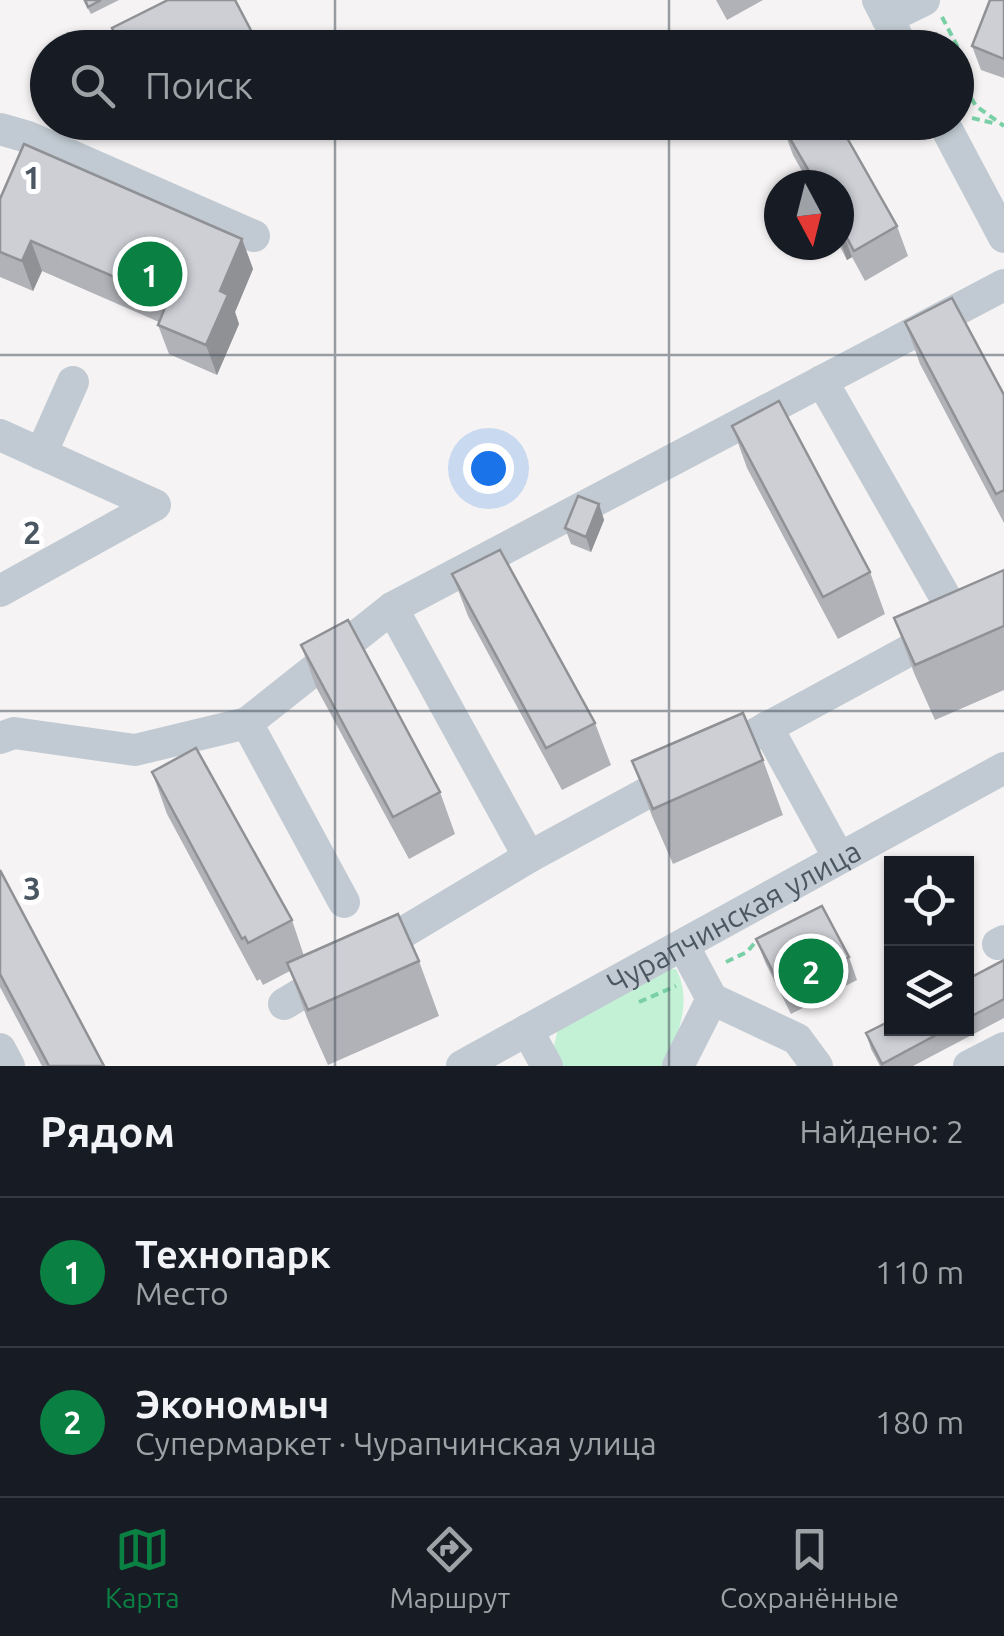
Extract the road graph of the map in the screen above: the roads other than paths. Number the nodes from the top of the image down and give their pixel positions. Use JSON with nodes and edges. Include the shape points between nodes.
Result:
{"nodes":[{"id":1,"x":932,"y":7,"type":"edge"},
{"id":2,"x":882,"y":9,"type":"edge"},
{"id":3,"x":14,"y":133,"type":"edge"},
{"id":4,"x":30,"y":140,"type":"edge"},
{"id":5,"x":964,"y":140,"type":"edge"},
{"id":6,"x":14,"y":169,"type":"edge"},
{"id":7,"x":999,"y":216,"type":"edge"},
{"id":8,"x":254,"y":236,"type":"dead end"},
{"id":9,"x":1004,"y":285,"type":"edge"},
{"id":10,"x":822,"y":381,"type":"junction"},
{"id":11,"x":73,"y":382,"type":"dead end"},
{"id":12,"x":0,"y":435,"type":"edge"},
{"id":13,"x":41,"y":454,"type":"junction"},
{"id":14,"x":0,"y":591,"type":"edge"},
{"id":15,"x":1004,"y":598,"type":"edge"},
{"id":16,"x":392,"y":608,"type":"junction"},
{"id":17,"x":960,"y":623,"type":"junction"},
{"id":18,"x":247,"y":723,"type":"junction"},
{"id":19,"x":767,"y":726,"type":"junction"},
{"id":20,"x":0,"y":738,"type":"edge"},
{"id":21,"x":1004,"y":768,"type":"edge"},
{"id":22,"x":529,"y":857,"type":"junction"},
{"id":23,"x":838,"y":858,"type":"junction"},
{"id":24,"x":344,"y":902,"type":"dead end"},
{"id":25,"x":683,"y":945,"type":"junction"},
{"id":26,"x":712,"y":999,"type":"junction"},
{"id":27,"x":284,"y":1004,"type":"edge"},
{"id":28,"x":527,"y":1030,"type":"junction"},
{"id":29,"x":1004,"y":1048,"type":"edge"},
{"id":30,"x":0,"y":1049,"type":"edge"},
{"id":31,"x":9,"y":1066,"type":"edge"},
{"id":32,"x":462,"y":1066,"type":"edge"},
{"id":33,"x":547,"y":1066,"type":"edge"},
{"id":34,"x":678,"y":1066,"type":"edge"},
{"id":35,"x":817,"y":1066,"type":"edge"},
{"id":36,"x":969,"y":1066,"type":"edge"}],
"edges":[{"from":1,"to":2,"type":"street"},
{"from":3,"to":6,"type":"street"},
{"from":4,"to":8,"type":"street"},
{"from":5,"to":7,"type":"street"},
{"from":9,"to":10,"type":"street"},
{"from":10,"to":16,"type":"street"},
{"from":10,"to":17,"type":"street"},
{"from":11,"to":13,"type":"street"},
{"from":12,"to":13,"type":"street"},
{"from":13,"to":14,"type":"street","via":[[156,505]]},
{"from":15,"to":17,"type":"street"},
{"from":16,"to":18,"type":"street"},
{"from":16,"to":22,"type":"street"},
{"from":17,"to":19,"type":"street"},
{"from":18,"to":20,"type":"street","via":[[135,750],[14,733]]},
{"from":18,"to":24,"type":"street"},
{"from":19,"to":22,"type":"street"},
{"from":19,"to":23,"type":"street"},
{"from":21,"to":23,"type":"street","name":"Чурапчинская улица"},
{"from":22,"to":27,"type":"street"},
{"from":23,"to":25,"type":"street","name":"Чурапчинская улица"},
{"from":25,"to":26,"type":"street"},
{"from":25,"to":28,"type":"street","name":"Чурапчинская улица"},
{"from":26,"to":34,"type":"street"},
{"from":26,"to":35,"type":"street","via":[[797,1040]]},
{"from":28,"to":32,"type":"street","name":"Чурапчинская улица"},
{"from":28,"to":33,"type":"street"},
{"from":29,"to":36,"type":"street"},
{"from":30,"to":31,"type":"street"}]}
